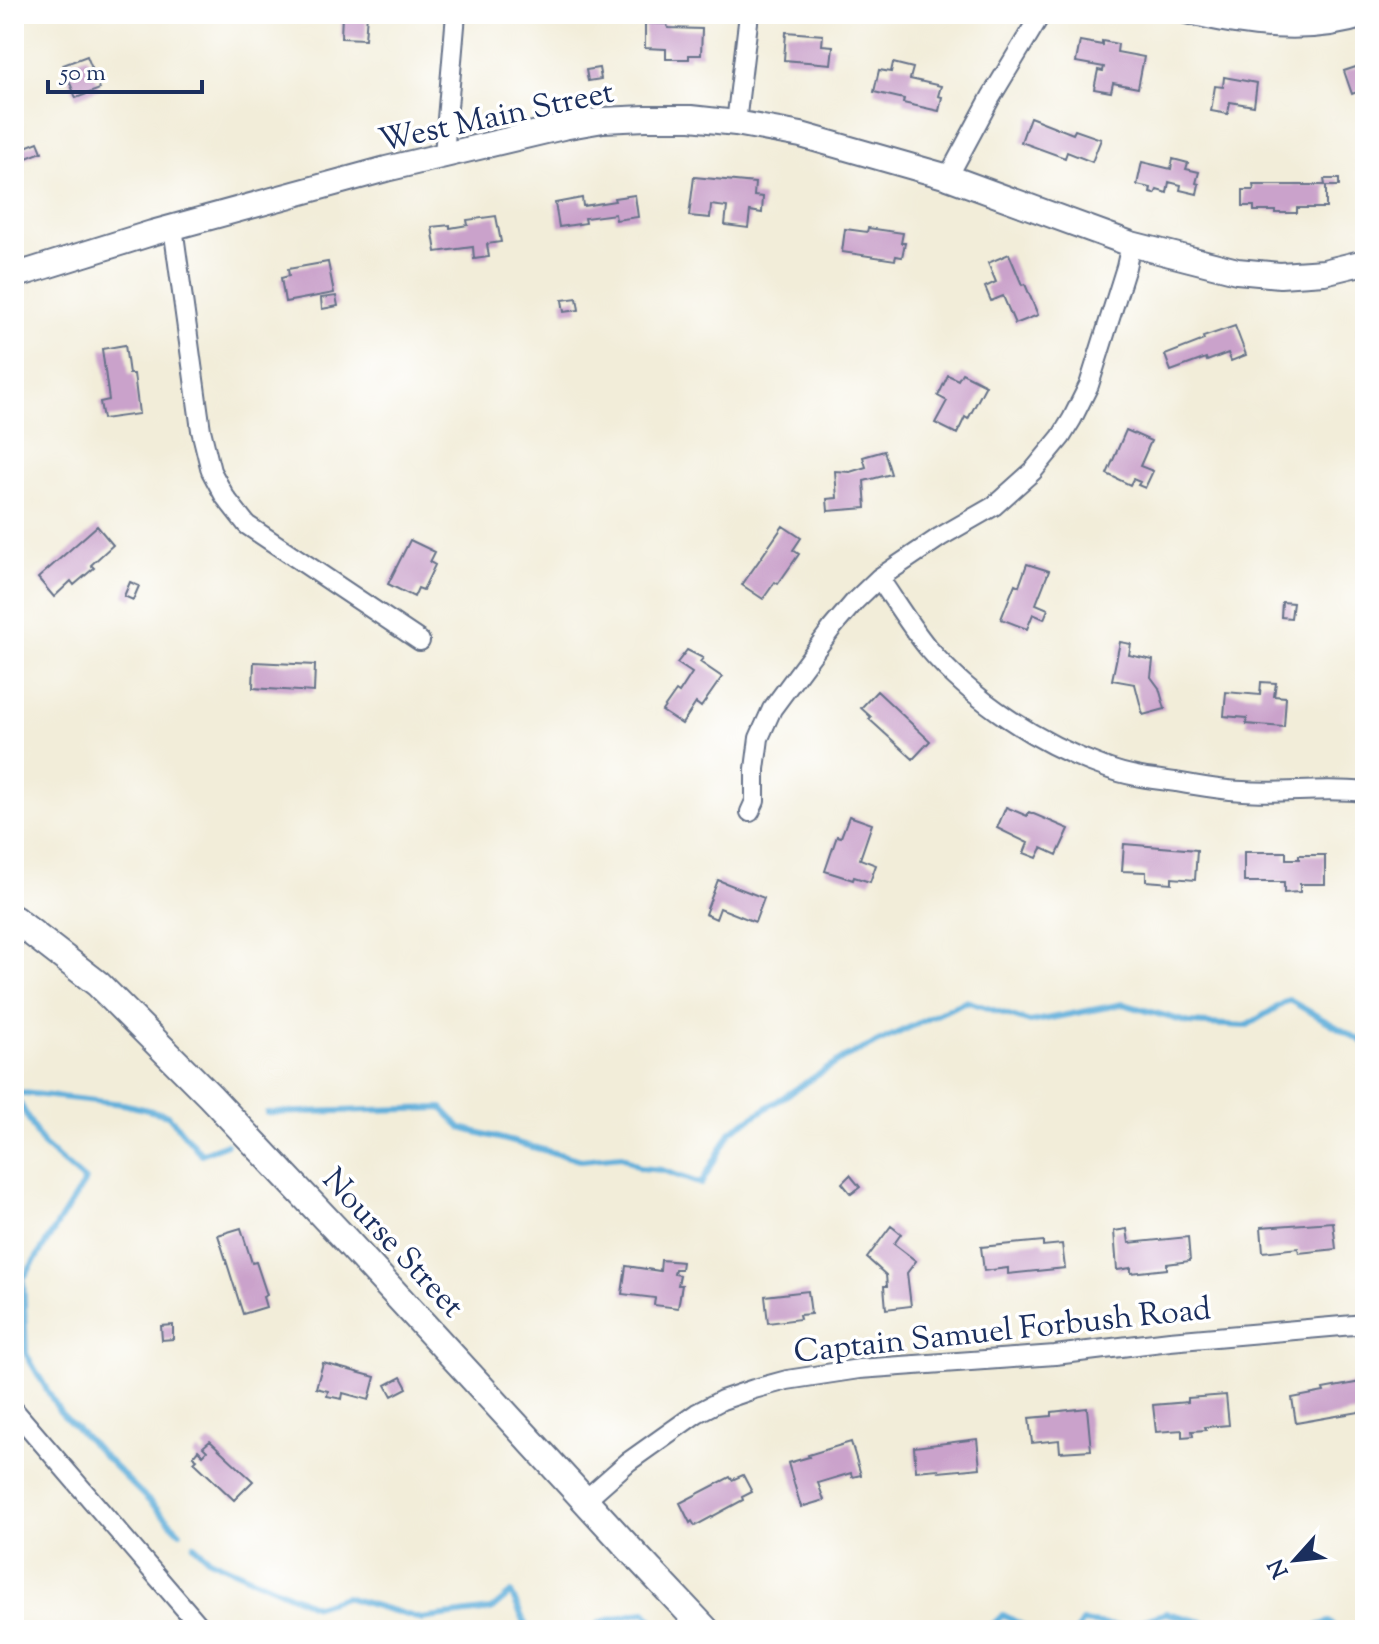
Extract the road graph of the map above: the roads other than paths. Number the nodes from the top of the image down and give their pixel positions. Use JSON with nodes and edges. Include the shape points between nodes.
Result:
{"nodes":[{"id":1,"x":456,"y":14,"type":"edge"},
{"id":2,"x":749,"y":14,"type":"edge"},
{"id":3,"x":1041,"y":14,"type":"edge"},
{"id":4,"x":1186,"y":14,"type":"edge"},
{"id":5,"x":1365,"y":18,"type":"edge"},
{"id":6,"x":736,"y":123,"type":"junction"},
{"id":7,"x":444,"y":154,"type":"junction"},
{"id":8,"x":948,"y":177,"type":"junction"},
{"id":9,"x":173,"y":227,"type":"junction"},
{"id":10,"x":1131,"y":244,"type":"junction"},
{"id":11,"x":1365,"y":262,"type":"edge"},
{"id":12,"x":14,"y":276,"type":"edge"},
{"id":13,"x":879,"y":578,"type":"junction"},
{"id":14,"x":420,"y":641,"type":"dead end"},
{"id":15,"x":1365,"y":792,"type":"edge"},
{"id":16,"x":750,"y":812,"type":"dead end"},
{"id":17,"x":14,"y":919,"type":"edge"},
{"id":18,"x":1365,"y":1324,"type":"edge"},
{"id":19,"x":14,"y":1410,"type":"edge"},
{"id":20,"x":585,"y":1500,"type":"junction"},
{"id":21,"x":203,"y":1630,"type":"edge"},
{"id":22,"x":706,"y":1630,"type":"edge"}],
"edges":[{"from":1,"to":7,"type":"street"},
{"from":2,"to":6,"type":"street"},
{"from":3,"to":8,"type":"street"},
{"from":4,"to":5,"type":"street","via":[[1307,30]]},
{"from":6,"to":7,"type":"street","name":"West Main Street","via":[[603,120]]},
{"from":6,"to":8,"type":"street","name":"West Main Street","via":[[801,135]]},
{"from":7,"to":9,"type":"street","name":"West Main Street"},
{"from":8,"to":10,"type":"street","name":"West Main Street"},
{"from":9,"to":12,"type":"street","name":"West Main Street"},
{"from":9,"to":14,"type":"street","via":[[201,430],[211,471],[225,497],[247,525]]},
{"from":10,"to":11,"type":"street","name":"West Main Street","via":[[1258,274],[1324,272]]},
{"from":10,"to":13,"type":"street","via":[[1089,385],[1061,437],[994,506]]},
{"from":13,"to":15,"type":"street","via":[[930,650],[955,675],[1011,719],[1073,755],[1130,775],[1208,787],[1269,793]]},
{"from":13,"to":16,"type":"street","via":[[832,628],[772,709],[759,738]]},
{"from":17,"to":20,"type":"main road","name":"Nourse Street","via":[[98,984],[210,1096]]},
{"from":18,"to":20,"type":"street","name":"Captain Samuel Forbush Road","via":[[859,1369],[787,1380],[697,1413]]},
{"from":19,"to":21,"type":"street"},
{"from":20,"to":22,"type":"main road","name":"Nourse Street"}]}
